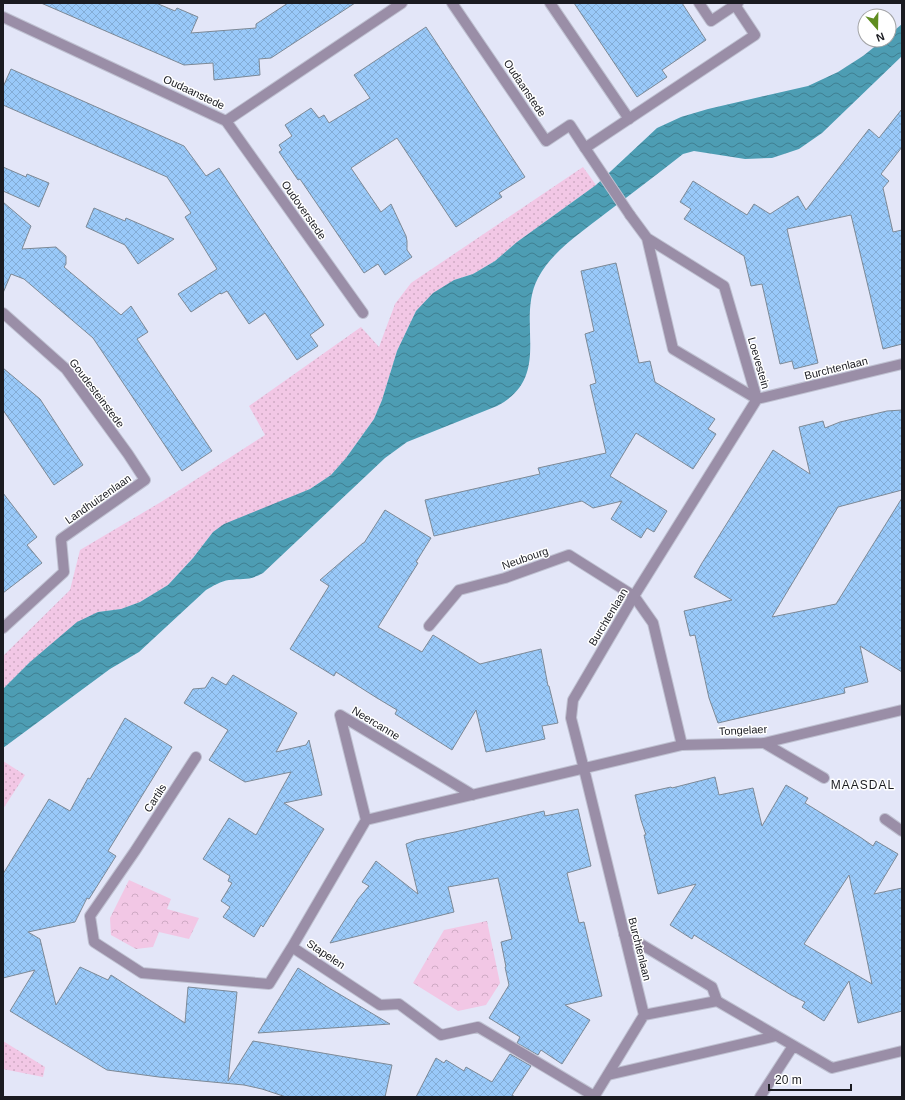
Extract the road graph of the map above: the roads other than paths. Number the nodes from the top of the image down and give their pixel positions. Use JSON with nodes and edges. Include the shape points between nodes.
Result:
{"nodes":[{"id":1,"x":402,"y":3,"type":"edge"},
{"id":2,"x":452,"y":3,"type":"edge"},
{"id":3,"x":550,"y":3,"type":"edge"},
{"id":4,"x":699,"y":3,"type":"edge"},
{"id":5,"x":736,"y":4,"type":"edge"},
{"id":6,"x":3,"y":17,"type":"edge"},
{"id":7,"x":629,"y":119,"type":"junction"},
{"id":8,"x":226,"y":121,"type":"junction"},
{"id":9,"x":585,"y":148,"type":"junction"},
{"id":10,"x":647,"y":238,"type":"junction"},
{"id":11,"x":3,"y":313,"type":"edge"},
{"id":12,"x":363,"y":313,"type":"dead end"},
{"id":13,"x":902,"y":364,"type":"edge"},
{"id":14,"x":757,"y":399,"type":"junction"},
{"id":15,"x":144,"y":480,"type":"joint"},
{"id":16,"x":634,"y":596,"type":"junction"},
{"id":17,"x":429,"y":626,"type":"dead end"},
{"id":18,"x":3,"y":628,"type":"edge"},
{"id":19,"x":902,"y":710,"type":"edge"},
{"id":20,"x":764,"y":742,"type":"junction"},
{"id":21,"x":682,"y":745,"type":"junction"},
{"id":22,"x":196,"y":757,"type":"dead end"},
{"id":23,"x":584,"y":769,"type":"junction"},
{"id":24,"x":824,"y":778,"type":"dead end"},
{"id":25,"x":473,"y":795,"type":"junction"},
{"id":26,"x":885,"y":819,"type":"dead end"},
{"id":27,"x":366,"y":820,"type":"junction"},
{"id":28,"x":902,"y":830,"type":"edge"},
{"id":29,"x":135,"y":851,"type":"joint"},
{"id":30,"x":624,"y":934,"type":"junction"},
{"id":31,"x":292,"y":946,"type":"junction"},
{"id":32,"x":716,"y":1001,"type":"junction"},
{"id":33,"x":644,"y":1015,"type":"junction"},
{"id":34,"x":776,"y":1036,"type":"junction"},
{"id":35,"x":793,"y":1046,"type":"junction"},
{"id":36,"x":902,"y":1051,"type":"edge"},
{"id":37,"x":608,"y":1075,"type":"junction"},
{"id":38,"x":594,"y":1096,"type":"edge"},
{"id":39,"x":760,"y":1097,"type":"edge"}],
"edges":[{"from":1,"to":8,"type":"street","name":"Oudaanstede"},
{"from":2,"to":9,"type":"street","name":"Oudaanstede","via":[[546,141],[570,125]]},
{"from":3,"to":7,"type":"street"},
{"from":4,"to":5,"type":"street","via":[[711,21]]},
{"from":5,"to":7,"type":"street","via":[[755,35]]},
{"from":6,"to":8,"type":"street","name":"Oudaanstede"},
{"from":7,"to":9,"type":"street"},
{"from":8,"to":12,"type":"street","name":"Oudoverstede"},
{"from":9,"to":10,"type":"street","name":"Loevestein"},
{"from":10,"to":14,"type":"street","name":"Loevestein","via":[[724,286]]},
{"from":10,"to":14,"type":"street","name":"Loevestein","via":[[673,349]]},
{"from":11,"to":15,"type":"street","name":"Goudesteinstede","via":[[66,369]]},
{"from":13,"to":14,"type":"street","name":"Burchtenlaan"},
{"from":14,"to":16,"type":"street","name":"Burchtenlaan"},
{"from":15,"to":18,"type":"street","name":"Landhuizenlaan","via":[[62,539],[64,572]]},
{"from":16,"to":17,"type":"street","name":"Neubourg","via":[[569,555],[505,578],[459,590]]},
{"from":16,"to":21,"type":"street","via":[[653,623]]},
{"from":16,"to":23,"type":"street","name":"Burchtenlaan","via":[[573,700],[571,718]]},
{"from":19,"to":20,"type":"street","name":"Tongelaer"},
{"from":20,"to":21,"type":"street","name":"Tongelaer"},
{"from":20,"to":24,"type":"street"},
{"from":21,"to":23,"type":"street","name":"Tongelaer"},
{"from":22,"to":29,"type":"street","name":"Cartils"},
{"from":23,"to":25,"type":"street"},
{"from":23,"to":30,"type":"street","name":"Burchtenlaan"},
{"from":25,"to":27,"type":"street"},
{"from":25,"to":27,"type":"street","name":"Neercanne","via":[[340,714]]},
{"from":26,"to":28,"type":"street"},
{"from":27,"to":31,"type":"street"},
{"from":29,"to":31,"type":"street","name":"Stapelen","via":[[90,916],[94,942],[142,973],[269,984]]},
{"from":30,"to":32,"type":"street","via":[[712,987]]},
{"from":30,"to":33,"type":"street","name":"Burchtenlaan"},
{"from":31,"to":38,"type":"street","name":"Stapelen","via":[[380,1005],[399,1004],[441,1035],[478,1027]]},
{"from":32,"to":33,"type":"street"},
{"from":32,"to":34,"type":"street"},
{"from":33,"to":37,"type":"street"},
{"from":34,"to":35,"type":"street"},
{"from":34,"to":37,"type":"street"},
{"from":35,"to":36,"type":"street","via":[[832,1068]]},
{"from":35,"to":39,"type":"street"},
{"from":37,"to":38,"type":"street"}]}
